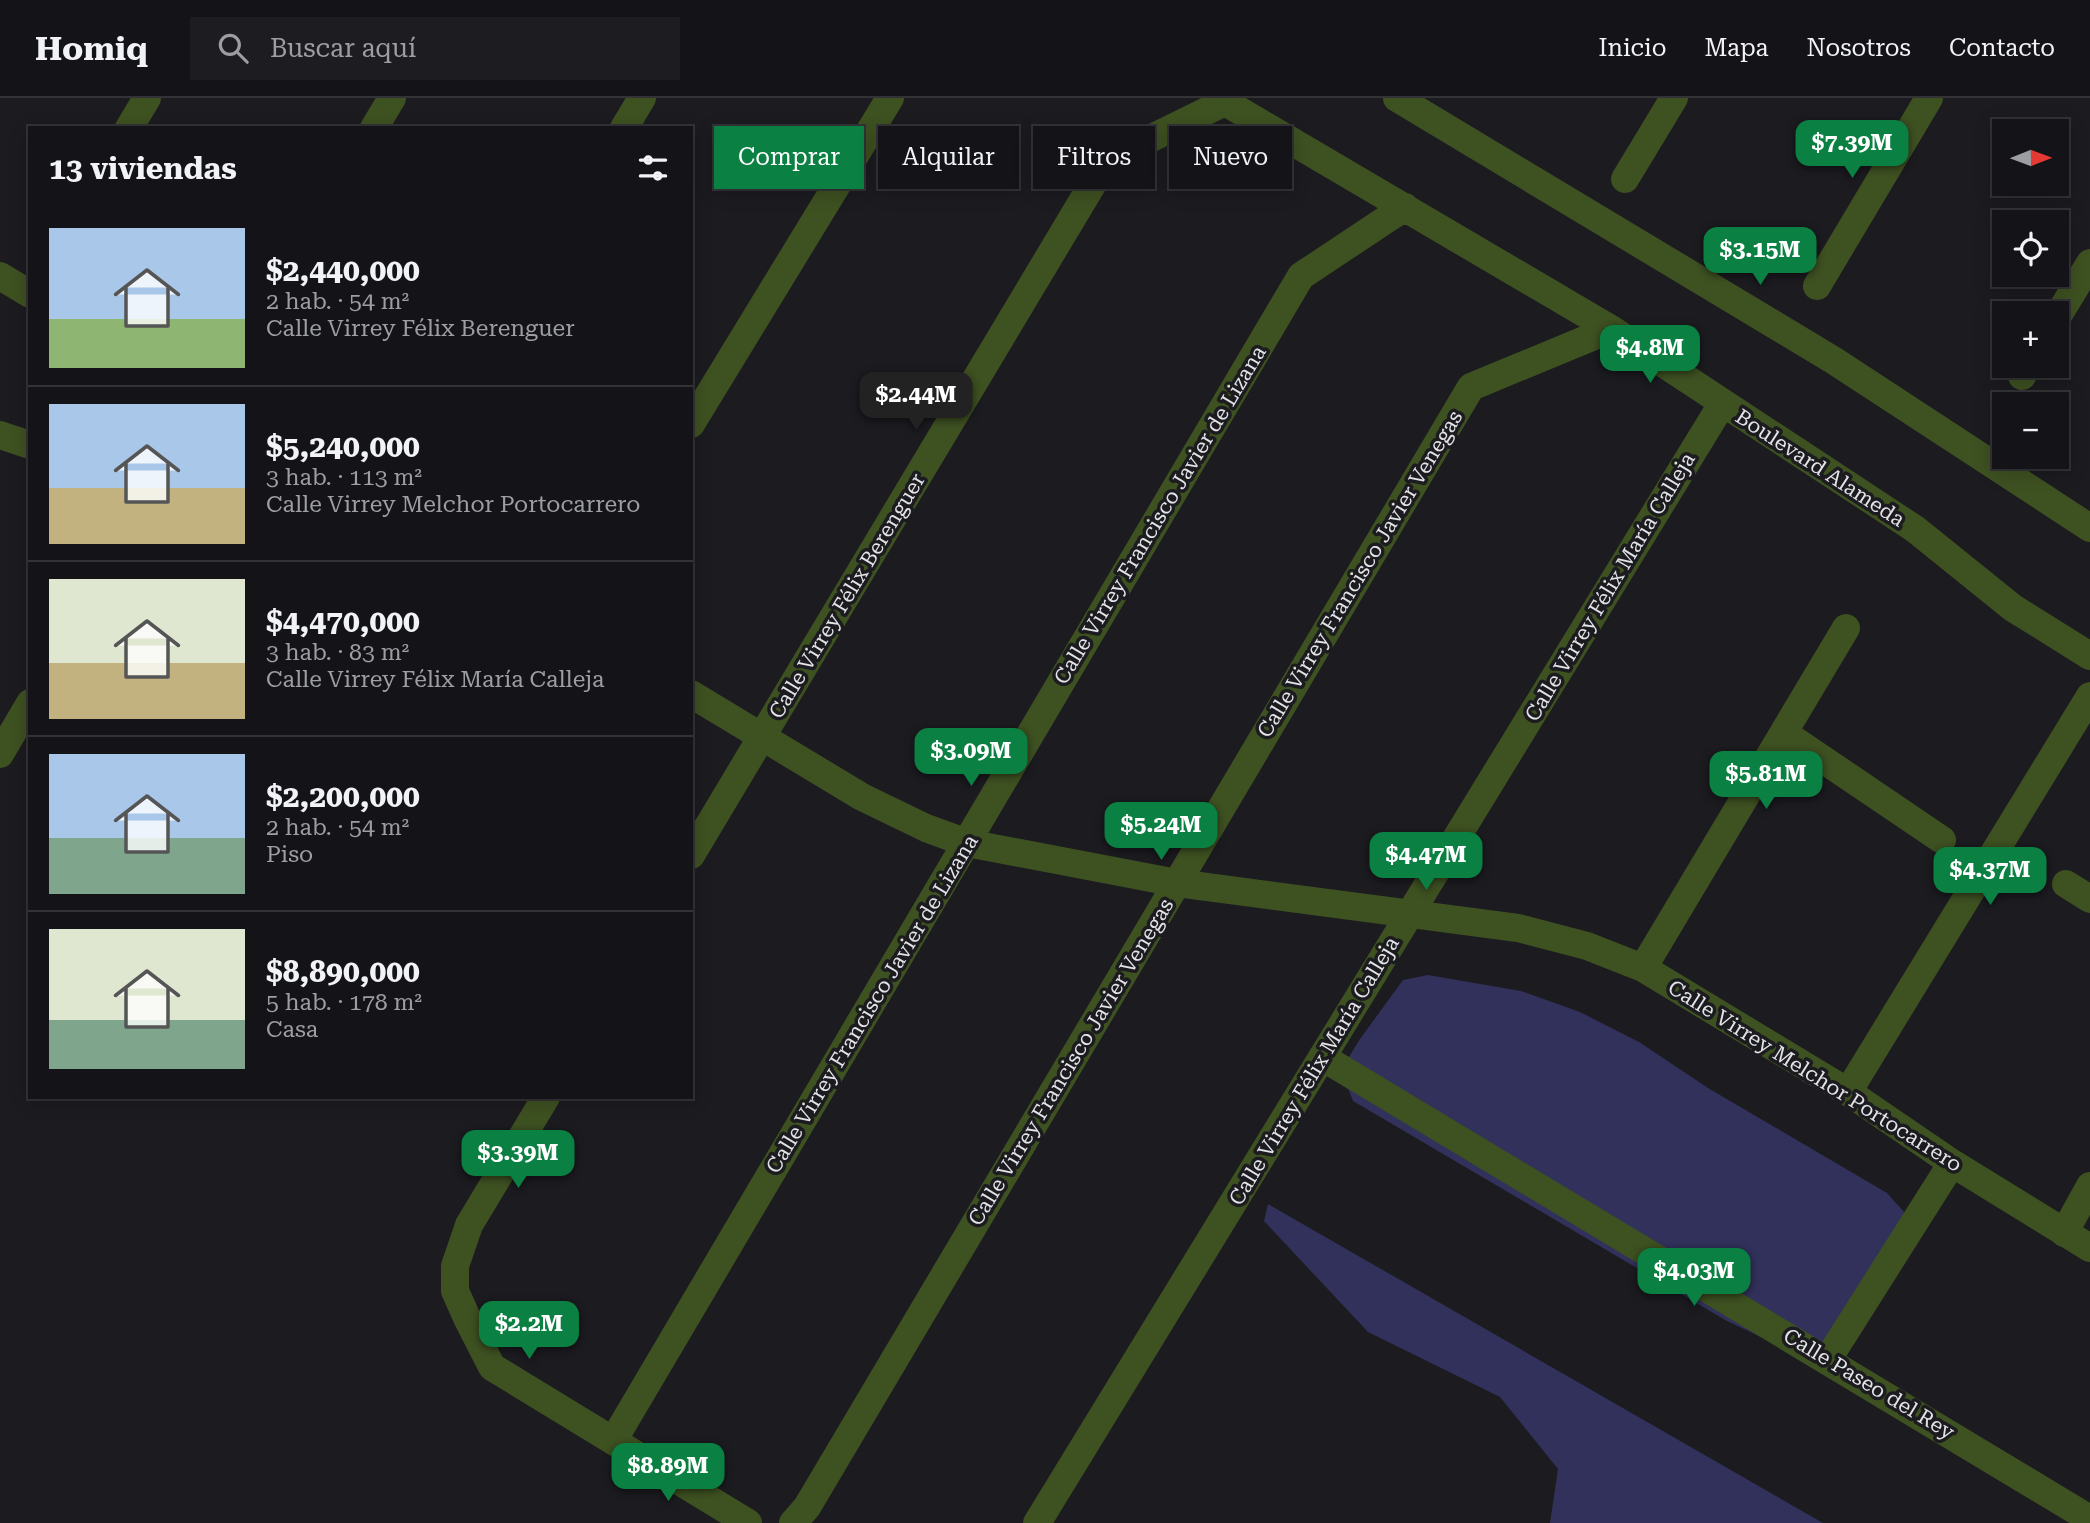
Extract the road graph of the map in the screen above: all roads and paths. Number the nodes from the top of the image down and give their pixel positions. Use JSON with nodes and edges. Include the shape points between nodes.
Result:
{"nodes":[{"id":1,"x":146,"y":98,"type":"edge"},
{"id":2,"x":392,"y":98,"type":"edge"},
{"id":3,"x":642,"y":98,"type":"edge"},
{"id":4,"x":890,"y":98,"type":"edge"},
{"id":5,"x":1397,"y":98,"type":"edge"},
{"id":6,"x":1674,"y":98,"type":"edge"},
{"id":7,"x":1929,"y":98,"type":"edge"},
{"id":8,"x":1221,"y":100,"type":"edge"},
{"id":9,"x":130,"y":126,"type":"edge"},
{"id":10,"x":375,"y":126,"type":"edge"},
{"id":11,"x":625,"y":126,"type":"edge"},
{"id":12,"x":1625,"y":179,"type":"dead end"},
{"id":13,"x":1405,"y":207,"type":"junction"},
{"id":14,"x":2088,"y":270,"type":"edge"},
{"id":15,"x":0,"y":276,"type":"edge"},
{"id":16,"x":1817,"y":286,"type":"dead end"},
{"id":17,"x":28,"y":293,"type":"edge"},
{"id":18,"x":2068,"y":301,"type":"edge"},
{"id":19,"x":1611,"y":329,"type":"junction"},
{"id":20,"x":1722,"y":404,"type":"junction"},
{"id":21,"x":693,"y":421,"type":"edge"},
{"id":22,"x":0,"y":435,"type":"edge"},
{"id":23,"x":28,"y":444,"type":"edge"},
{"id":24,"x":2090,"y":528,"type":"edge"},
{"id":25,"x":1846,"y":628,"type":"dead end"},
{"id":26,"x":2090,"y":656,"type":"edge"},
{"id":27,"x":693,"y":695,"type":"edge"},
{"id":28,"x":2090,"y":696,"type":"edge"},
{"id":29,"x":28,"y":707,"type":"edge"},
{"id":30,"x":1784,"y":733,"type":"junction"},
{"id":31,"x":762,"y":737,"type":"junction"},
{"id":32,"x":0,"y":754,"type":"edge"},
{"id":33,"x":1942,"y":840,"type":"dead end"},
{"id":34,"x":967,"y":843,"type":"junction"},
{"id":35,"x":693,"y":851,"type":"edge"},
{"id":36,"x":1177,"y":883,"type":"junction"},
{"id":37,"x":2066,"y":884,"type":"dead end"},
{"id":38,"x":2090,"y":899,"type":"edge"},
{"id":39,"x":1409,"y":915,"type":"junction"},
{"id":40,"x":1643,"y":968,"type":"junction"},
{"id":41,"x":1322,"y":1057,"type":"junction"},
{"id":42,"x":1848,"y":1092,"type":"junction"},
{"id":43,"x":545,"y":1099,"type":"edge"},
{"id":44,"x":1952,"y":1163,"type":"junction"},
{"id":45,"x":2090,"y":1186,"type":"edge"},
{"id":46,"x":2064,"y":1233,"type":"junction"},
{"id":47,"x":2090,"y":1248,"type":"edge"},
{"id":48,"x":1828,"y":1359,"type":"junction"},
{"id":49,"x":613,"y":1441,"type":"junction"},
{"id":50,"x":800,"y":1515,"type":"edge"},
{"id":51,"x":2090,"y":1519,"type":"edge"},
{"id":52,"x":748,"y":1523,"type":"edge"},
{"id":53,"x":1037,"y":1523,"type":"edge"}],
"edges":[{"from":1,"to":9,"type":"street"},
{"from":2,"to":10,"type":"street"},
{"from":3,"to":11,"type":"street"},
{"from":4,"to":21,"type":"street"},
{"from":5,"to":24,"type":"street","via":[[1833,360]]},
{"from":6,"to":12,"type":"street"},
{"from":7,"to":16,"type":"street"},
{"from":8,"to":13,"type":"street","name":"Boulevard Alameda"},
{"from":8,"to":31,"type":"street","name":"Calle Virrey Félix Berenguer","via":[[1107,160]]},
{"from":13,"to":19,"type":"street","name":"Boulevard Alameda"},
{"from":13,"to":34,"type":"street","name":"Calle Virrey Francisco Javier de Lizana","via":[[1301,276]]},
{"from":14,"to":18,"type":"street"},
{"from":15,"to":17,"type":"street"},
{"from":19,"to":20,"type":"street","name":"Boulevard Alameda"},
{"from":19,"to":36,"type":"street","name":"Calle Virrey Francisco Javier Venegas","via":[[1471,387]]},
{"from":20,"to":26,"type":"street","name":"Boulevard Alameda","via":[[1915,529],[2013,608]]},
{"from":20,"to":39,"type":"street","name":"Calle Virrey Félix María Calleja"},
{"from":22,"to":23,"type":"street"},
{"from":25,"to":30,"type":"street"},
{"from":27,"to":31,"type":"street","name":"Calle Virrey Melchor Portocarrero"},
{"from":28,"to":42,"type":"street"},
{"from":29,"to":32,"type":"street"},
{"from":30,"to":33,"type":"street"},
{"from":30,"to":40,"type":"street"},
{"from":31,"to":34,"type":"street","name":"Calle Virrey Melchor Portocarrero","via":[[862,797]]},
{"from":31,"to":35,"type":"street","name":"Calle Virrey Félix Berenguer"},
{"from":34,"to":36,"type":"street","name":"Calle Virrey Melchor Portocarrero"},
{"from":34,"to":49,"type":"street","name":"Calle Virrey Francisco Javier de Lizana"},
{"from":36,"to":39,"type":"street","name":"Calle Virrey Melchor Portocarrero"},
{"from":36,"to":50,"type":"street","name":"Calle Virrey Francisco Javier Venegas"},
{"from":37,"to":38,"type":"street"},
{"from":39,"to":40,"type":"street","name":"Calle Virrey Melchor Portocarrero","via":[[1518,928],[1587,946]]},
{"from":39,"to":41,"type":"street","name":"Calle Virrey Félix María Calleja"},
{"from":40,"to":42,"type":"street","name":"Calle Virrey Melchor Portocarrero"},
{"from":41,"to":48,"type":"street","name":"Calle Paseo del Rey"},
{"from":41,"to":53,"type":"street","name":"Calle Virrey Félix María Calleja"},
{"from":42,"to":44,"type":"street","name":"Calle Virrey Melchor Portocarrero"},
{"from":43,"to":49,"type":"street","via":[[469,1225],[455,1266],[455,1291],[492,1367]]},
{"from":44,"to":46,"type":"street","name":"Calle Virrey Melchor Portocarrero"},
{"from":44,"to":48,"type":"street"},
{"from":45,"to":46,"type":"street"},
{"from":46,"to":47,"type":"street","name":"Calle Virrey Melchor Portocarrero"},
{"from":48,"to":51,"type":"street","name":"Calle Paseo del Rey"},
{"from":49,"to":52,"type":"street"}]}
